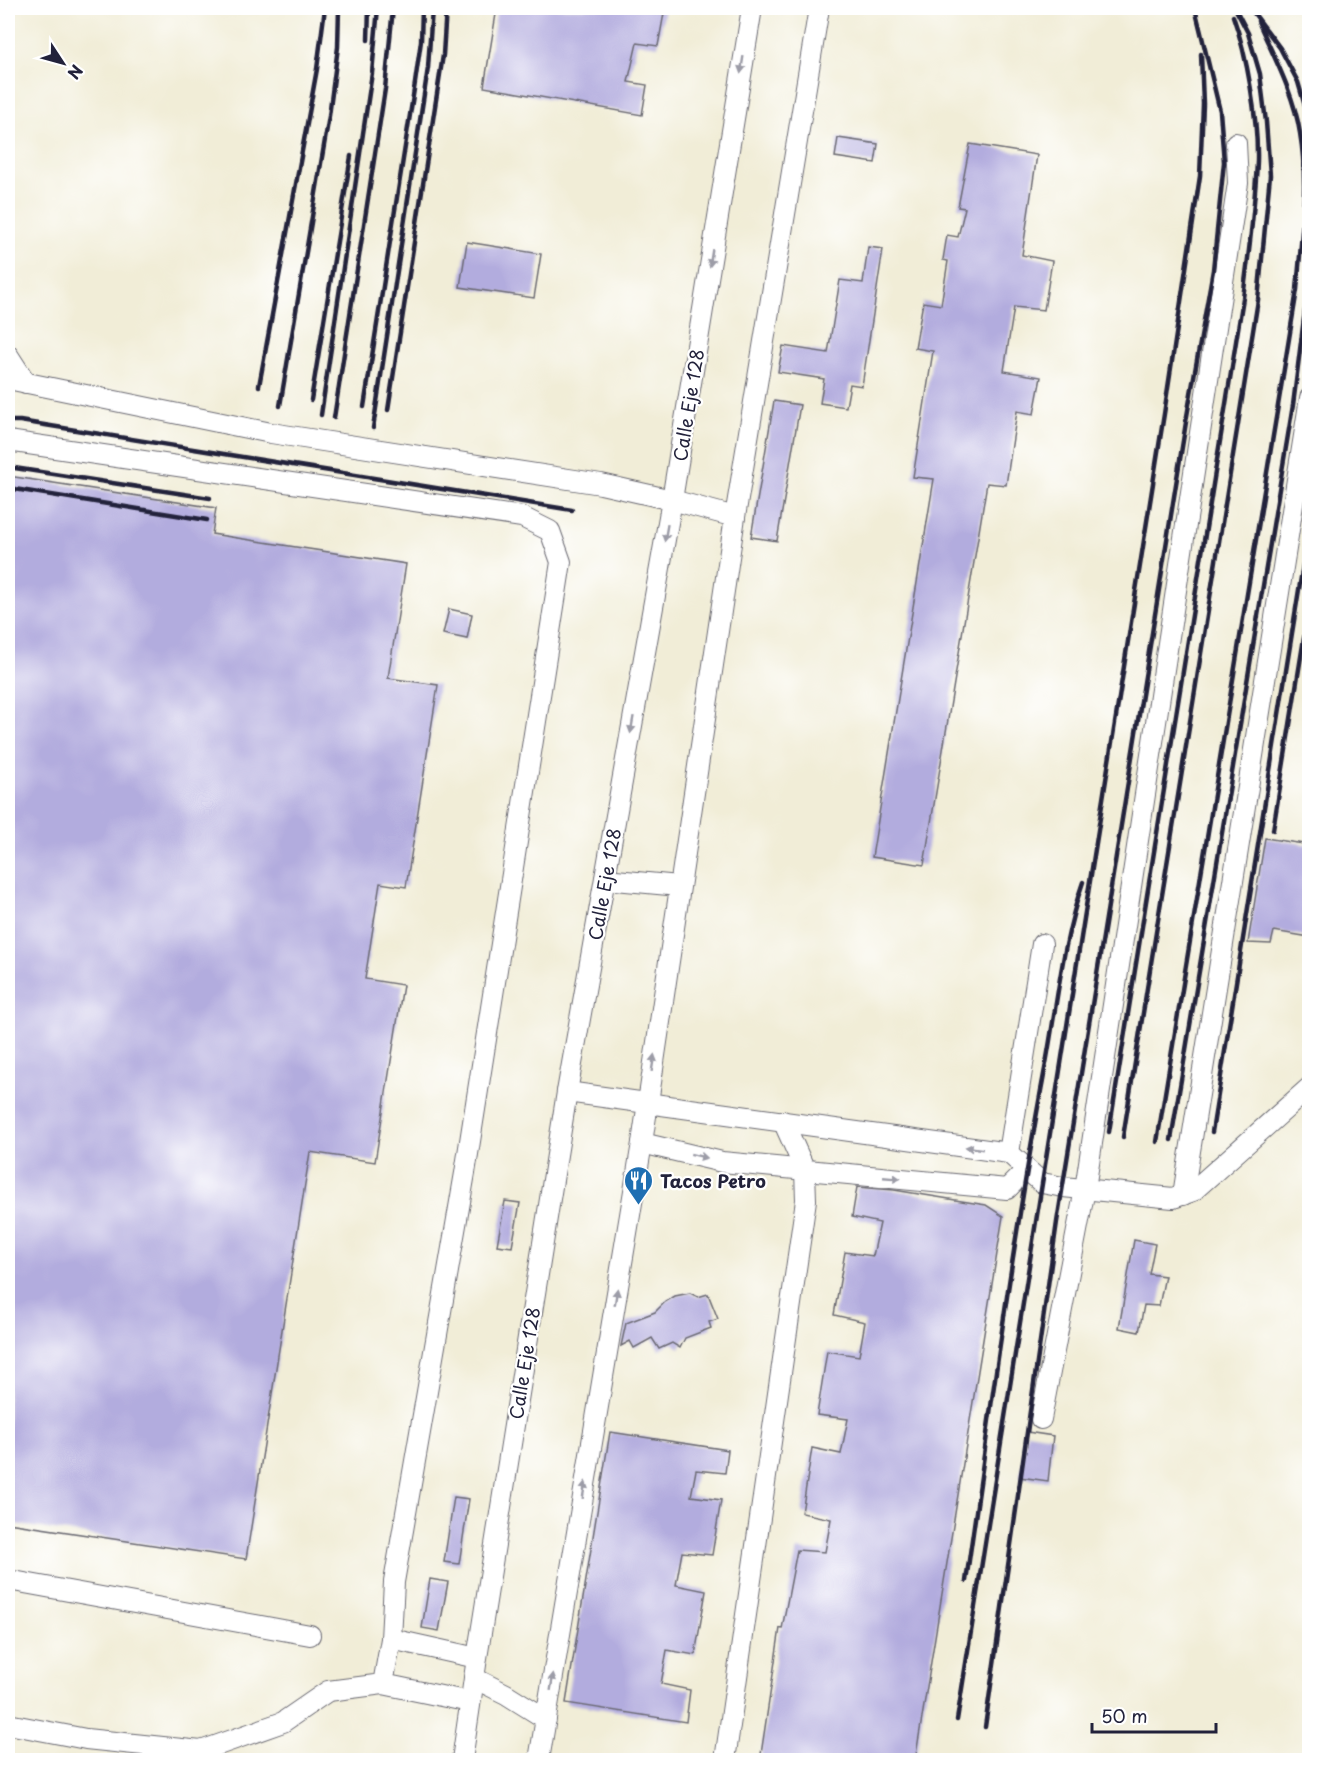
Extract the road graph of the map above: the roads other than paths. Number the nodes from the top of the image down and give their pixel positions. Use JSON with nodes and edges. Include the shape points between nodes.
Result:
{"nodes":[{"id":1,"x":752,"y":8,"type":"edge"},
{"id":2,"x":819,"y":8,"type":"edge"},
{"id":3,"x":1236,"y":143,"type":"dead end"},
{"id":4,"x":8,"y":354,"type":"edge"},
{"id":5,"x":17,"y":381,"type":"edge"},
{"id":6,"x":1310,"y":398,"type":"edge"},
{"id":7,"x":8,"y":441,"type":"edge"},
{"id":8,"x":672,"y":500,"type":"junction"},
{"id":9,"x":735,"y":517,"type":"junction"},
{"id":10,"x":605,"y":879,"type":"junction"},
{"id":11,"x":679,"y":886,"type":"junction"},
{"id":12,"x":1042,"y":944,"type":"dead end"},
{"id":13,"x":1310,"y":1087,"type":"edge"},
{"id":14,"x":567,"y":1092,"type":"junction"},
{"id":15,"x":647,"y":1103,"type":"junction"},
{"id":16,"x":783,"y":1121,"type":"junction"},
{"id":17,"x":642,"y":1143,"type":"junction"},
{"id":18,"x":1009,"y":1153,"type":"junction"},
{"id":19,"x":805,"y":1170,"type":"junction"},
{"id":20,"x":1026,"y":1170,"type":"junction"},
{"id":21,"x":1085,"y":1189,"type":"junction"},
{"id":22,"x":1183,"y":1195,"type":"junction"},
{"id":23,"x":1041,"y":1419,"type":"dead end"},
{"id":24,"x":8,"y":1580,"type":"edge"},
{"id":25,"x":310,"y":1635,"type":"dead end"},
{"id":26,"x":391,"y":1639,"type":"junction"},
{"id":27,"x":477,"y":1658,"type":"junction"},
{"id":28,"x":474,"y":1678,"type":"junction"},
{"id":29,"x":383,"y":1684,"type":"junction"},
{"id":30,"x":470,"y":1702,"type":"junction"},
{"id":31,"x":546,"y":1719,"type":"junction"},
{"id":32,"x":8,"y":1724,"type":"edge"},
{"id":33,"x":462,"y":1761,"type":"edge"},
{"id":34,"x":539,"y":1761,"type":"edge"},
{"id":35,"x":725,"y":1761,"type":"edge"}],
"edges":[{"from":1,"to":8,"type":"street","name":"Calle Eje 128","one_way":true},
{"from":2,"to":9,"type":"street"},
{"from":3,"to":21,"type":"street","via":[[1238,183]]},
{"from":4,"to":5,"type":"street"},
{"from":5,"to":8,"type":"street","via":[[271,433],[601,484]]},
{"from":6,"to":22,"type":"street"},
{"from":7,"to":26,"type":"street","via":[[522,517],[550,531],[561,562],[465,1173],[394,1582]]},
{"from":8,"to":9,"type":"street"},
{"from":8,"to":10,"type":"street","name":"Calle Eje 128","one_way":true},
{"from":9,"to":11,"type":"street"},
{"from":10,"to":11,"type":"street"},
{"from":10,"to":14,"type":"street","name":"Calle Eje 128"},
{"from":15,"to":11,"type":"street","one_way":true},
{"from":12,"to":18,"type":"street"},
{"from":13,"to":22,"type":"street","via":[[1193,1191]]},
{"from":14,"to":15,"type":"street"},
{"from":14,"to":27,"type":"street","name":"Calle Eje 128"},
{"from":15,"to":16,"type":"street"},
{"from":15,"to":17,"type":"street"},
{"from":18,"to":16,"type":"street","one_way":true},
{"from":16,"to":19,"type":"street"},
{"from":17,"to":19,"type":"street","one_way":true,"via":[[722,1162]]},
{"from":31,"to":17,"type":"street","one_way":true},
{"from":18,"to":20,"type":"street"},
{"from":19,"to":20,"type":"street","one_way":true,"via":[[1007,1190]]},
{"from":19,"to":35,"type":"street","via":[[806,1200]]},
{"from":20,"to":21,"type":"street","via":[[1042,1183]]},
{"from":21,"to":22,"type":"street","via":[[1173,1198]]},
{"from":21,"to":23,"type":"street"},
{"from":24,"to":25,"type":"street"},
{"from":26,"to":27,"type":"street"},
{"from":26,"to":29,"type":"street"},
{"from":27,"to":28,"type":"street","name":"Calle Eje 128"},
{"from":28,"to":30,"type":"street","name":"Calle Eje 128"},
{"from":28,"to":31,"type":"street"},
{"from":29,"to":30,"type":"street"},
{"from":29,"to":32,"type":"street","via":[[328,1691],[283,1722],[201,1751],[86,1739]]},
{"from":30,"to":33,"type":"street","name":"Calle Eje 128"},
{"from":31,"to":34,"type":"street"}]}
